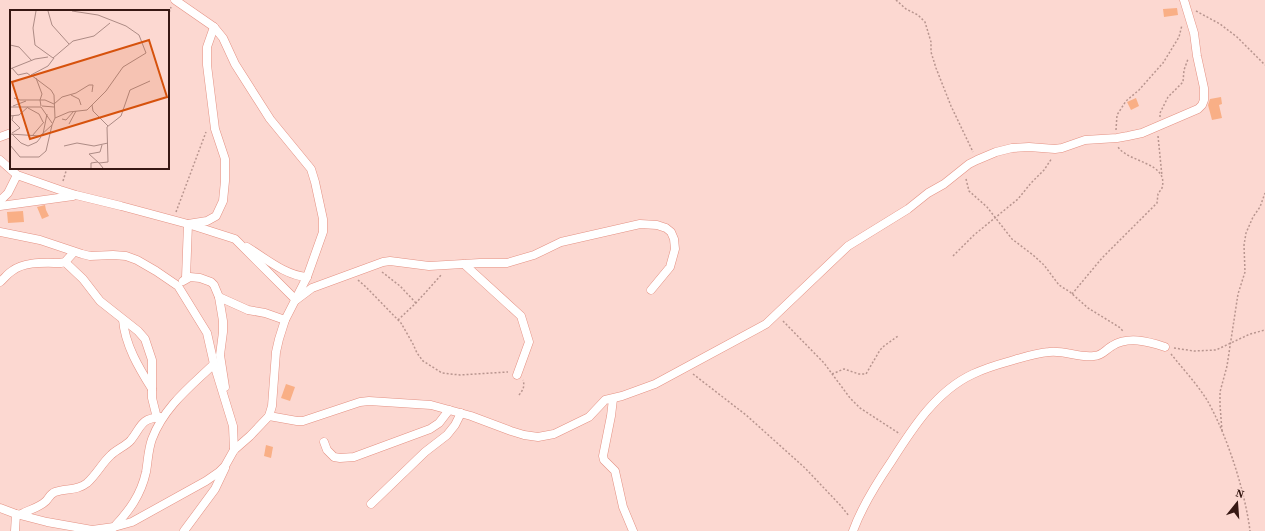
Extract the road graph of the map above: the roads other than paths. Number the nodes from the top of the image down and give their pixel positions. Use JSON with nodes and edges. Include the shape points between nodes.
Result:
{"nodes":[{"id":1,"x":175,"y":0,"type":"edge"},
{"id":2,"x":1185,"y":1,"type":"edge"},
{"id":3,"x":214,"y":27,"type":"junction"},
{"id":4,"x":10,"y":133,"type":"edge"},
{"id":5,"x":0,"y":137,"type":"edge"},
{"id":6,"x":0,"y":160,"type":"edge"},
{"id":7,"x":10,"y":169,"type":"edge"},
{"id":8,"x":10,"y":169,"type":"edge"},
{"id":9,"x":17,"y":175,"type":"junction"},
{"id":10,"x":76,"y":195,"type":"junction"},
{"id":11,"x":0,"y":201,"type":"edge"},
{"id":12,"x":0,"y":206,"type":"edge"},
{"id":13,"x":188,"y":224,"type":"junction"},
{"id":14,"x":0,"y":232,"type":"edge"},
{"id":15,"x":235,"y":239,"type":"junction"},
{"id":16,"x":74,"y":252,"type":"junction"},
{"id":17,"x":65,"y":262,"type":"junction"},
{"id":18,"x":464,"y":264,"type":"junction"},
{"id":19,"x":306,"y":277,"type":"junction"},
{"id":20,"x":186,"y":278,"type":"junction"},
{"id":21,"x":0,"y":282,"type":"edge"},
{"id":22,"x":178,"y":286,"type":"junction"},
{"id":23,"x":650,"y":290,"type":"dead end"},
{"id":24,"x":219,"y":297,"type":"junction"},
{"id":25,"x":296,"y":300,"type":"junction"},
{"id":26,"x":123,"y":320,"type":"junction"},
{"id":27,"x":286,"y":320,"type":"junction"},
{"id":28,"x":1164,"y":346,"type":"road end"},
{"id":29,"x":214,"y":364,"type":"junction"},
{"id":30,"x":517,"y":375,"type":"road end"},
{"id":31,"x":152,"y":389,"type":"junction"},
{"id":32,"x":224,"y":394,"type":"junction"},
{"id":33,"x":613,"y":399,"type":"junction"},
{"id":34,"x":449,"y":410,"type":"junction"},
{"id":35,"x":462,"y":414,"type":"junction"},
{"id":36,"x":269,"y":416,"type":"junction"},
{"id":37,"x":160,"y":417,"type":"junction"},
{"id":38,"x":324,"y":442,"type":"dead end"},
{"id":39,"x":234,"y":450,"type":"junction"},
{"id":40,"x":225,"y":466,"type":"junction"},
{"id":41,"x":371,"y":504,"type":"dead end"},
{"id":42,"x":0,"y":508,"type":"edge"},
{"id":43,"x":18,"y":515,"type":"junction"},
{"id":44,"x":114,"y":527,"type":"junction"},
{"id":45,"x":854,"y":527,"type":"edge"},
{"id":46,"x":104,"y":530,"type":"edge"},
{"id":47,"x":15,"y":531,"type":"edge"},
{"id":48,"x":184,"y":531,"type":"edge"},
{"id":49,"x":633,"y":531,"type":"edge"}],
"edges":[{"from":1,"to":3,"type":"street"},
{"from":2,"to":33,"type":"street","via":[[1204,88],[1204,100],[1198,109],[1142,133],[1085,140],[1055,149],[1012,148],[977,160],[908,209],[848,246],[766,324],[643,389]]},
{"from":3,"to":13,"type":"street","via":[[207,47],[207,65],[215,129],[225,159],[223,201],[216,216],[207,221]]},
{"from":3,"to":19,"type":"street","via":[[270,119],[311,169],[323,232]]},
{"from":4,"to":5,"type":"street"},
{"from":6,"to":7,"type":"street"},
{"from":8,"to":9,"type":"street"},
{"from":9,"to":10,"type":"street"},
{"from":9,"to":11,"type":"street","via":[[8,193]]},
{"from":10,"to":12,"type":"street"},
{"from":10,"to":13,"type":"street"},
{"from":13,"to":15,"type":"street"},
{"from":13,"to":20,"type":"street"},
{"from":14,"to":16,"type":"street","via":[[40,240]]},
{"from":15,"to":19,"type":"street","via":[[289,273]]},
{"from":15,"to":25,"type":"street"},
{"from":16,"to":17,"type":"street"},
{"from":16,"to":22,"type":"street","via":[[90,256],[126,256],[137,260]]},
{"from":17,"to":21,"type":"street","via":[[27,265],[12,271]]},
{"from":17,"to":26,"type":"street","via":[[83,279],[100,301]]},
{"from":18,"to":23,"type":"street","via":[[507,263],[534,255],[561,242],[640,224],[657,225],[671,232],[675,249],[670,267]]},
{"from":18,"to":25,"type":"street","via":[[429,266],[390,261],[312,288]]},
{"from":18,"to":30,"type":"street","via":[[521,316],[529,342]]},
{"from":19,"to":25,"type":"street"},
{"from":20,"to":22,"type":"street"},
{"from":20,"to":24,"type":"street","via":[[195,277],[212,282]]},
{"from":22,"to":29,"type":"street","via":[[207,333]]},
{"from":24,"to":27,"type":"street","via":[[248,310]]},
{"from":24,"to":32,"type":"street","via":[[223,321],[220,355]]},
{"from":25,"to":27,"type":"street"},
{"from":26,"to":31,"type":"street","via":[[135,358]]},
{"from":26,"to":31,"type":"street","via":[[138,331],[150,349]]},
{"from":27,"to":36,"type":"street","via":[[276,352]]},
{"from":28,"to":45,"type":"street","via":[[1130,340],[1118,343],[1098,356],[1049,352],[1026,356],[972,374],[953,386],[916,424],[868,498]]},
{"from":29,"to":32,"type":"street"},
{"from":29,"to":37,"type":"street"},
{"from":31,"to":37,"type":"street","via":[[152,398]]},
{"from":32,"to":39,"type":"street","via":[[233,426]]},
{"from":33,"to":35,"type":"street","via":[[605,400],[582,421],[554,434],[538,437],[511,431]]},
{"from":33,"to":49,"type":"street","via":[[603,456],[615,471],[623,507]]},
{"from":34,"to":35,"type":"street"},
{"from":34,"to":36,"type":"street","via":[[431,405],[369,401],[303,421]]},
{"from":34,"to":38,"type":"street","via":[[439,423],[430,429],[354,457],[334,457]]},
{"from":35,"to":41,"type":"street","via":[[447,435],[425,452]]},
{"from":36,"to":39,"type":"street"},
{"from":37,"to":43,"type":"street","via":[[150,418],[141,424],[130,441],[111,455],[97,473],[79,488],[55,492],[41,505]]},
{"from":37,"to":44,"type":"street","via":[[140,491],[129,510]]},
{"from":39,"to":40,"type":"street"},
{"from":40,"to":44,"type":"street","via":[[206,481],[150,513]]},
{"from":40,"to":48,"type":"street","via":[[214,489]]},
{"from":42,"to":43,"type":"street"},
{"from":43,"to":46,"type":"street","via":[[75,528]]},
{"from":43,"to":47,"type":"street"},
{"from":44,"to":46,"type":"street"}]}
